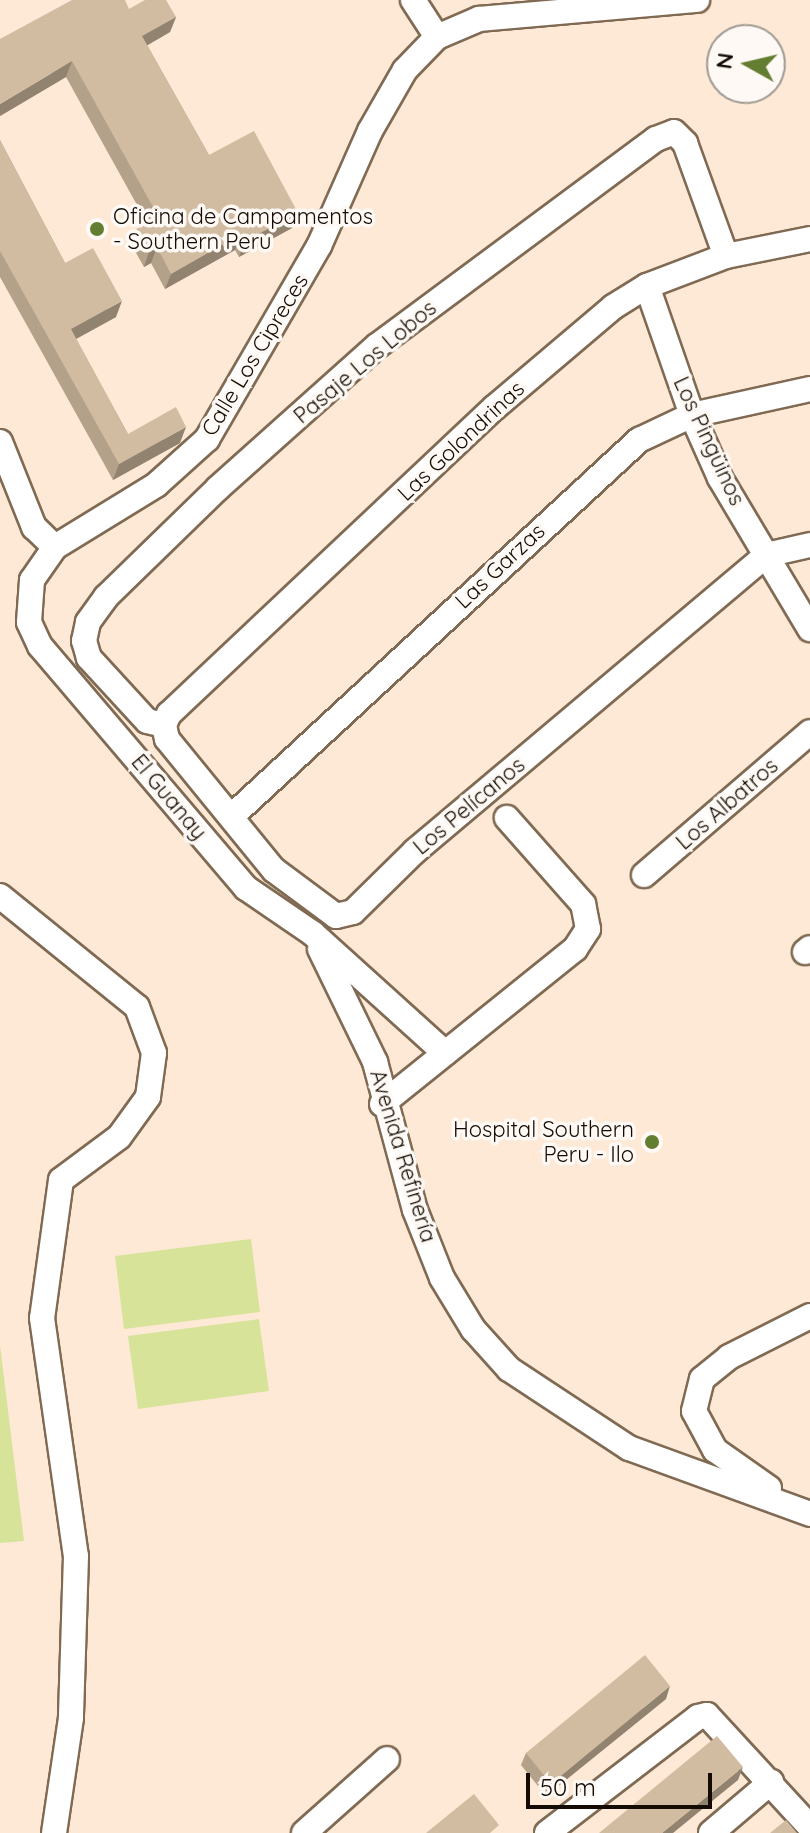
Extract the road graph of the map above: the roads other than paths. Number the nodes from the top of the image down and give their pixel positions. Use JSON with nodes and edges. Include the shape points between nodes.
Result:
{"nodes":[{"id":1,"x":413,"y":0,"type":"edge"},
{"id":2,"x":697,"y":0,"type":"edge"},
{"id":3,"x":437,"y":37,"type":"junction"},
{"id":4,"x":810,"y":239,"type":"edge"},
{"id":5,"x":726,"y":256,"type":"junction"},
{"id":6,"x":647,"y":286,"type":"junction"},
{"id":7,"x":810,"y":389,"type":"edge"},
{"id":8,"x":692,"y":415,"type":"junction"},
{"id":9,"x":0,"y":442,"type":"edge"},
{"id":10,"x":810,"y":545,"type":"edge"},
{"id":11,"x":55,"y":547,"type":"junction"},
{"id":12,"x":766,"y":555,"type":"junction"},
{"id":13,"x":810,"y":629,"type":"edge"},
{"id":14,"x":40,"y":646,"type":"joint"},
{"id":15,"x":164,"y":725,"type":"junction"},
{"id":16,"x":810,"y":732,"type":"edge"},
{"id":17,"x":231,"y":817,"type":"junction"},
{"id":18,"x":507,"y":818,"type":"dead end"},
{"id":19,"x":644,"y":875,"type":"dead end"},
{"id":20,"x":0,"y":896,"type":"edge"},
{"id":21,"x":312,"y":933,"type":"junction"},
{"id":22,"x":445,"y":1053,"type":"junction"},
{"id":23,"x":382,"y":1104,"type":"junction"},
{"id":24,"x":810,"y":1316,"type":"edge"},
{"id":25,"x":802,"y":1510,"type":"edge"},
{"id":26,"x":387,"y":1759,"type":"dead end"},
{"id":27,"x":771,"y":1782,"type":"junction"},
{"id":28,"x":810,"y":1827,"type":"edge"},
{"id":29,"x":54,"y":1833,"type":"edge"},
{"id":30,"x":304,"y":1833,"type":"edge"},
{"id":31,"x":547,"y":1833,"type":"edge"},
{"id":32,"x":711,"y":1833,"type":"edge"}],
"edges":[{"from":1,"to":3,"type":"street"},
{"from":2,"to":3,"type":"street","name":"Calle Los Cipreces","via":[[479,19]]},
{"from":3,"to":11,"type":"street","name":"Calle Los Cipreces","via":[[405,70],[370,131],[319,246],[207,439],[156,485]]},
{"from":4,"to":5,"type":"street","name":"Las Golondrinas"},
{"from":5,"to":6,"type":"street","name":"Las Golondrinas"},
{"from":5,"to":15,"type":"street","name":"Pasaje Los Lobos","via":[[685,143],[674,132],[656,139],[377,346],[218,488],[106,597],[88,622],[84,641],[89,658],[147,721]]},
{"from":6,"to":8,"type":"street","name":"Los Pingüinos"},
{"from":6,"to":15,"type":"street","name":"Las Golondrinas","via":[[613,307],[494,408],[169,714]]},
{"from":7,"to":8,"type":"street","name":"Las Garzas"},
{"from":8,"to":12,"type":"street","name":"Los Pingüinos","via":[[720,478]]},
{"from":8,"to":17,"type":"street","name":"Las Garzas","via":[[639,440],[611,463]]},
{"from":9,"to":11,"type":"street","via":[[34,527]]},
{"from":10,"to":12,"type":"street","name":"Los Pelícanos"},
{"from":11,"to":14,"type":"street","name":"Calle Los Cipreces","via":[[32,580],[29,622]]},
{"from":12,"to":13,"type":"street","name":"Los Pingüinos"},
{"from":12,"to":17,"type":"street","name":"Los Pelícanos","via":[[415,851],[353,912],[336,916],[284,878]]},
{"from":14,"to":21,"type":"street","name":"El Guanay","via":[[246,888]]},
{"from":15,"to":17,"type":"street","name":"Los Pelícanos","via":[[167,739]]},
{"from":16,"to":19,"type":"street","name":"Los Albatros"},
{"from":18,"to":22,"type":"street","via":[[583,904],[588,929],[575,949]]},
{"from":20,"to":29,"type":"street","via":[[137,1007],[154,1053],[148,1097],[119,1137],[61,1180],[42,1318],[76,1556],[71,1718]]},
{"from":21,"to":22,"type":"street","name":"El Guanay"},
{"from":21,"to":23,"type":"street","name":"Avenida Refinería","via":[[375,1062]]},
{"from":22,"to":23,"type":"street"},
{"from":23,"to":25,"type":"street","name":"Avenida Refinería","via":[[442,1278],[473,1329],[509,1369],[629,1448]]},
{"from":24,"to":25,"type":"street","via":[[729,1357],[702,1379],[694,1411],[715,1450]]},
{"from":26,"to":30,"type":"street"},
{"from":27,"to":28,"type":"street"},
{"from":27,"to":31,"type":"street","via":[[703,1716]]},
{"from":27,"to":32,"type":"street"}]}
